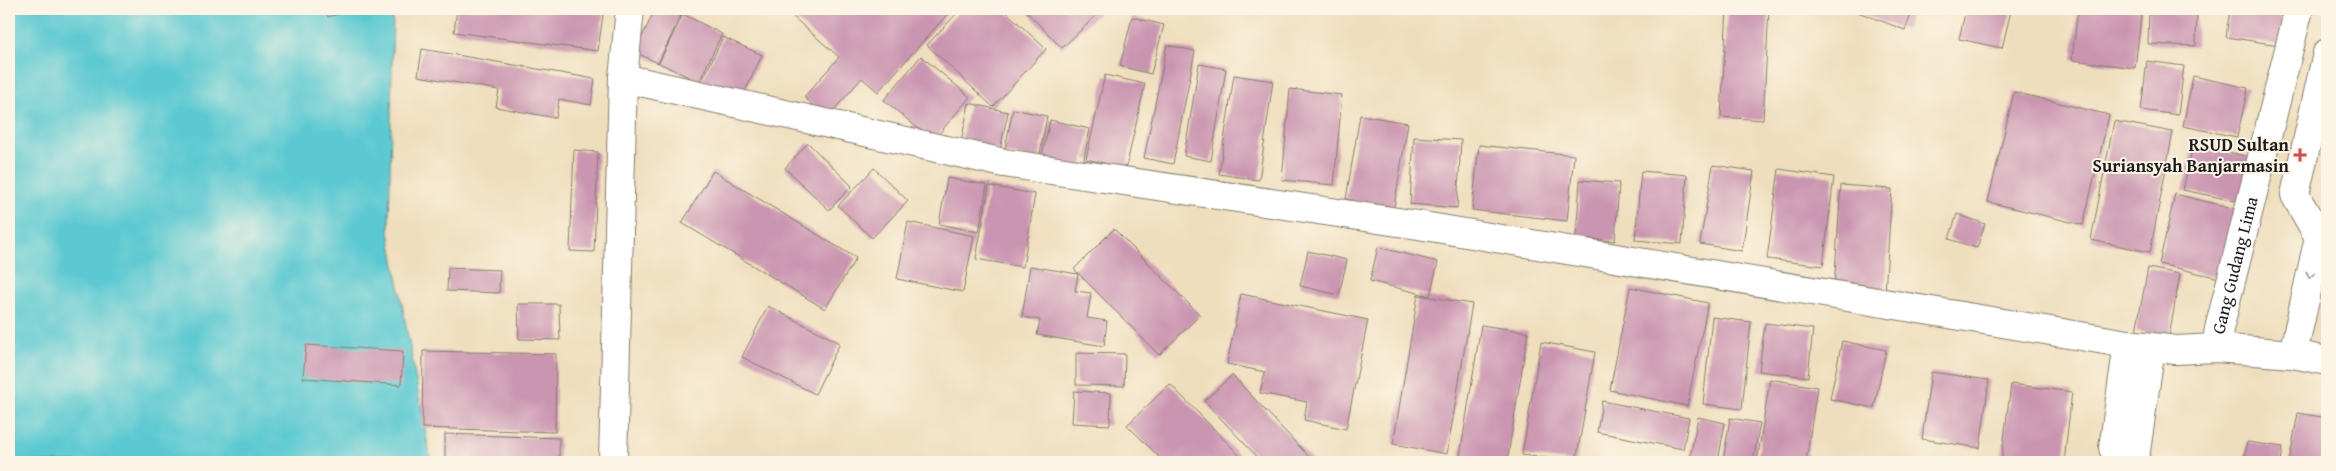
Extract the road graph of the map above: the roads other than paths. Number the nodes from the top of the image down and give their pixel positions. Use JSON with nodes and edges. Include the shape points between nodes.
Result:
{"nodes":[{"id":1,"x":630,"y":9,"type":"edge"},
{"id":2,"x":2299,"y":9,"type":"edge"},
{"id":3,"x":2327,"y":53,"type":"edge"},
{"id":4,"x":623,"y":78,"type":"junction"},
{"id":5,"x":2323,"y":234,"type":"edge"},
{"id":6,"x":2140,"y":345,"type":"junction"},
{"id":7,"x":2216,"y":348,"type":"junction"},
{"id":8,"x":2292,"y":354,"type":"junction"},
{"id":9,"x":2327,"y":361,"type":"edge"},
{"id":10,"x":613,"y":462,"type":"edge"},
{"id":11,"x":2120,"y":462,"type":"edge"},
{"id":12,"x":2128,"y":462,"type":"edge"}],
"edges":[{"from":1,"to":4,"type":"street"},
{"from":2,"to":7,"type":"street","name":"Gang Gudang Lima"},
{"from":3,"to":5,"type":"street","via":[[2294,195]]},
{"from":4,"to":6,"type":"street","via":[[1004,164],[1418,225]]},
{"from":4,"to":10,"type":"street"},
{"from":5,"to":8,"type":"street","one_way":true},
{"from":6,"to":7,"type":"street","via":[[2176,350]]},
{"from":6,"to":11,"type":"street","via":[[2113,448]]},
{"from":6,"to":12,"type":"street","via":[[2136,452]]},
{"from":7,"to":8,"type":"street"},
{"from":8,"to":9,"type":"street"}]}
